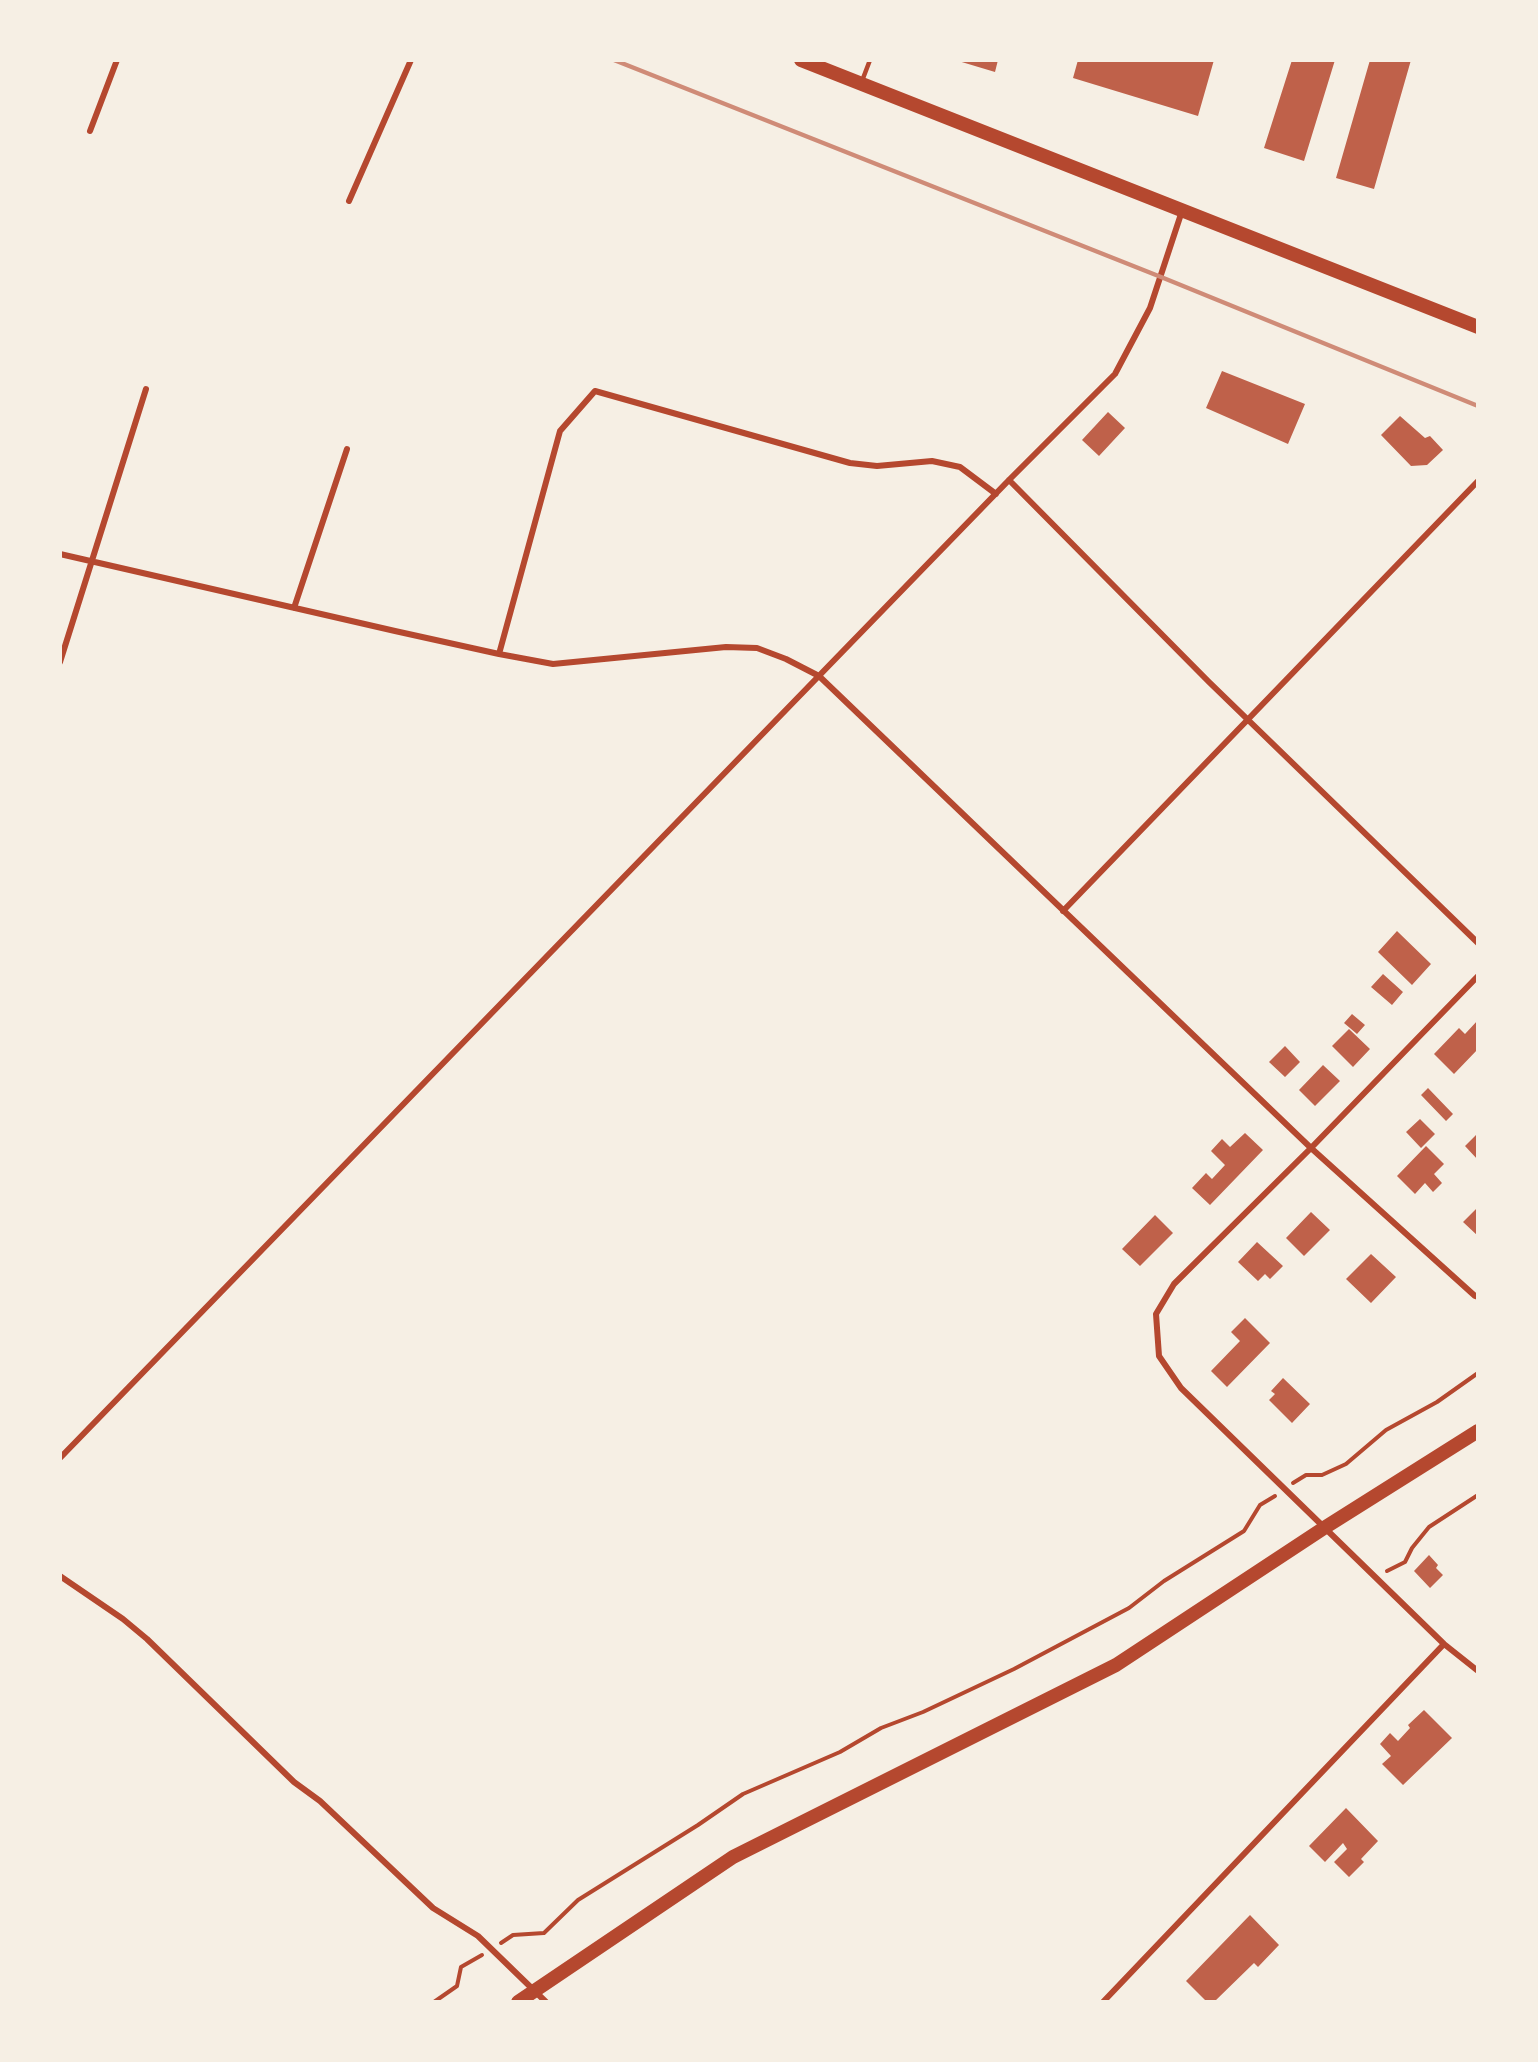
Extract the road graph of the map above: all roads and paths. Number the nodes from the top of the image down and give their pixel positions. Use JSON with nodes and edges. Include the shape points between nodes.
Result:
{"nodes":[{"id":1,"x":117,"y":60,"type":"edge"},
{"id":2,"x":411,"y":60,"type":"edge"},
{"id":3,"x":801,"y":60,"type":"edge"},
{"id":4,"x":870,"y":60,"type":"edge"},
{"id":5,"x":861,"y":84,"type":"junction"},
{"id":6,"x":90,"y":131,"type":"dead end"},
{"id":7,"x":349,"y":201,"type":"dead end"},
{"id":8,"x":1182,"y":211,"type":"junction"},
{"id":9,"x":1478,"y":327,"type":"edge"},
{"id":10,"x":146,"y":389,"type":"dead end"},
{"id":11,"x":347,"y":449,"type":"dead end"},
{"id":12,"x":1009,"y":480,"type":"junction"},
{"id":13,"x":1478,"y":481,"type":"edge"},
{"id":14,"x":996,"y":494,"type":"junction"},
{"id":15,"x":60,"y":554,"type":"edge"},
{"id":16,"x":92,"y":561,"type":"junction"},
{"id":17,"x":294,"y":608,"type":"junction"},
{"id":18,"x":499,"y":654,"type":"junction"},
{"id":19,"x":60,"y":662,"type":"edge"},
{"id":20,"x":819,"y":676,"type":"junction"},
{"id":21,"x":1248,"y":719,"type":"junction"},
{"id":22,"x":1063,"y":910,"type":"junction"},
{"id":23,"x":1478,"y":943,"type":"edge"},
{"id":24,"x":1478,"y":976,"type":"edge"},
{"id":25,"x":1311,"y":1148,"type":"junction"},
{"id":26,"x":1476,"y":1297,"type":"edge"},
{"id":27,"x":1478,"y":1373,"type":"edge"},
{"id":28,"x":1478,"y":1431,"type":"edge"},
{"id":29,"x":60,"y":1458,"type":"edge"},
{"id":30,"x":1284,"y":1489,"type":"junction"},
{"id":31,"x":1478,"y":1495,"type":"edge"},
{"id":32,"x":1324,"y":1528,"type":"junction"},
{"id":33,"x":60,"y":1576,"type":"edge"},
{"id":34,"x":1375,"y":1577,"type":"junction"},
{"id":35,"x":1444,"y":1644,"type":"junction"},
{"id":36,"x":1478,"y":1671,"type":"edge"},
{"id":37,"x":491,"y":1949,"type":"junction"},
{"id":38,"x":534,"y":1991,"type":"junction"},
{"id":39,"x":434,"y":2002,"type":"edge"},
{"id":40,"x":518,"y":2002,"type":"edge"},
{"id":41,"x":546,"y":2002,"type":"edge"},
{"id":42,"x":1103,"y":2002,"type":"edge"}],
"edges":[{"from":1,"to":6,"type":"street"},
{"from":2,"to":7,"type":"street"},
{"from":3,"to":5,"type":"main road"},
{"from":4,"to":5,"type":"lane"},
{"from":5,"to":8,"type":"main road"},
{"from":8,"to":9,"type":"main road"},
{"from":8,"to":12,"type":"street","via":[[1150,308],[1115,374]]},
{"from":10,"to":16,"type":"street"},
{"from":11,"to":17,"type":"street"},
{"from":12,"to":14,"type":"street"},
{"from":12,"to":21,"type":"street"},
{"from":13,"to":21,"type":"street"},
{"from":14,"to":18,"type":"street","via":[[960,467],[932,460],[877,466],[850,463],[595,391],[560,431]]},
{"from":14,"to":20,"type":"street"},
{"from":15,"to":16,"type":"street"},
{"from":16,"to":17,"type":"street"},
{"from":16,"to":19,"type":"street"},
{"from":17,"to":18,"type":"street"},
{"from":18,"to":20,"type":"street","via":[[553,664],[726,647],[757,648]]},
{"from":20,"to":22,"type":"street"},
{"from":20,"to":29,"type":"street"},
{"from":21,"to":22,"type":"street"},
{"from":21,"to":23,"type":"street"},
{"from":22,"to":25,"type":"street"},
{"from":24,"to":25,"type":"street"},
{"from":25,"to":26,"type":"street"},
{"from":25,"to":30,"type":"street","via":[[1174,1284],[1156,1314],[1159,1356],[1181,1388]]},
{"from":27,"to":30,"type":"path","via":[[1437,1402],[1386,1430],[1346,1464],[1322,1475],[1306,1475]]},
{"from":28,"to":32,"type":"main road"},
{"from":30,"to":32,"type":"street"},
{"from":30,"to":37,"type":"path","via":[[1260,1505],[1245,1531],[1164,1581],[1129,1608],[1014,1669],[744,1794],[578,1900],[544,1933],[513,1935]]},
{"from":31,"to":34,"type":"path","via":[[1429,1527],[1405,1562]]},
{"from":32,"to":34,"type":"street"},
{"from":32,"to":38,"type":"main road","via":[[1116,1665],[733,1857]]},
{"from":33,"to":37,"type":"street","via":[[147,1639],[274,1763],[328,1808],[433,1908],[478,1936]]},
{"from":34,"to":35,"type":"street"},
{"from":35,"to":36,"type":"street"},
{"from":35,"to":42,"type":"street"},
{"from":37,"to":38,"type":"street"},
{"from":37,"to":39,"type":"path","via":[[461,1967],[458,1986]]},
{"from":38,"to":40,"type":"main road"},
{"from":38,"to":41,"type":"street"}]}
